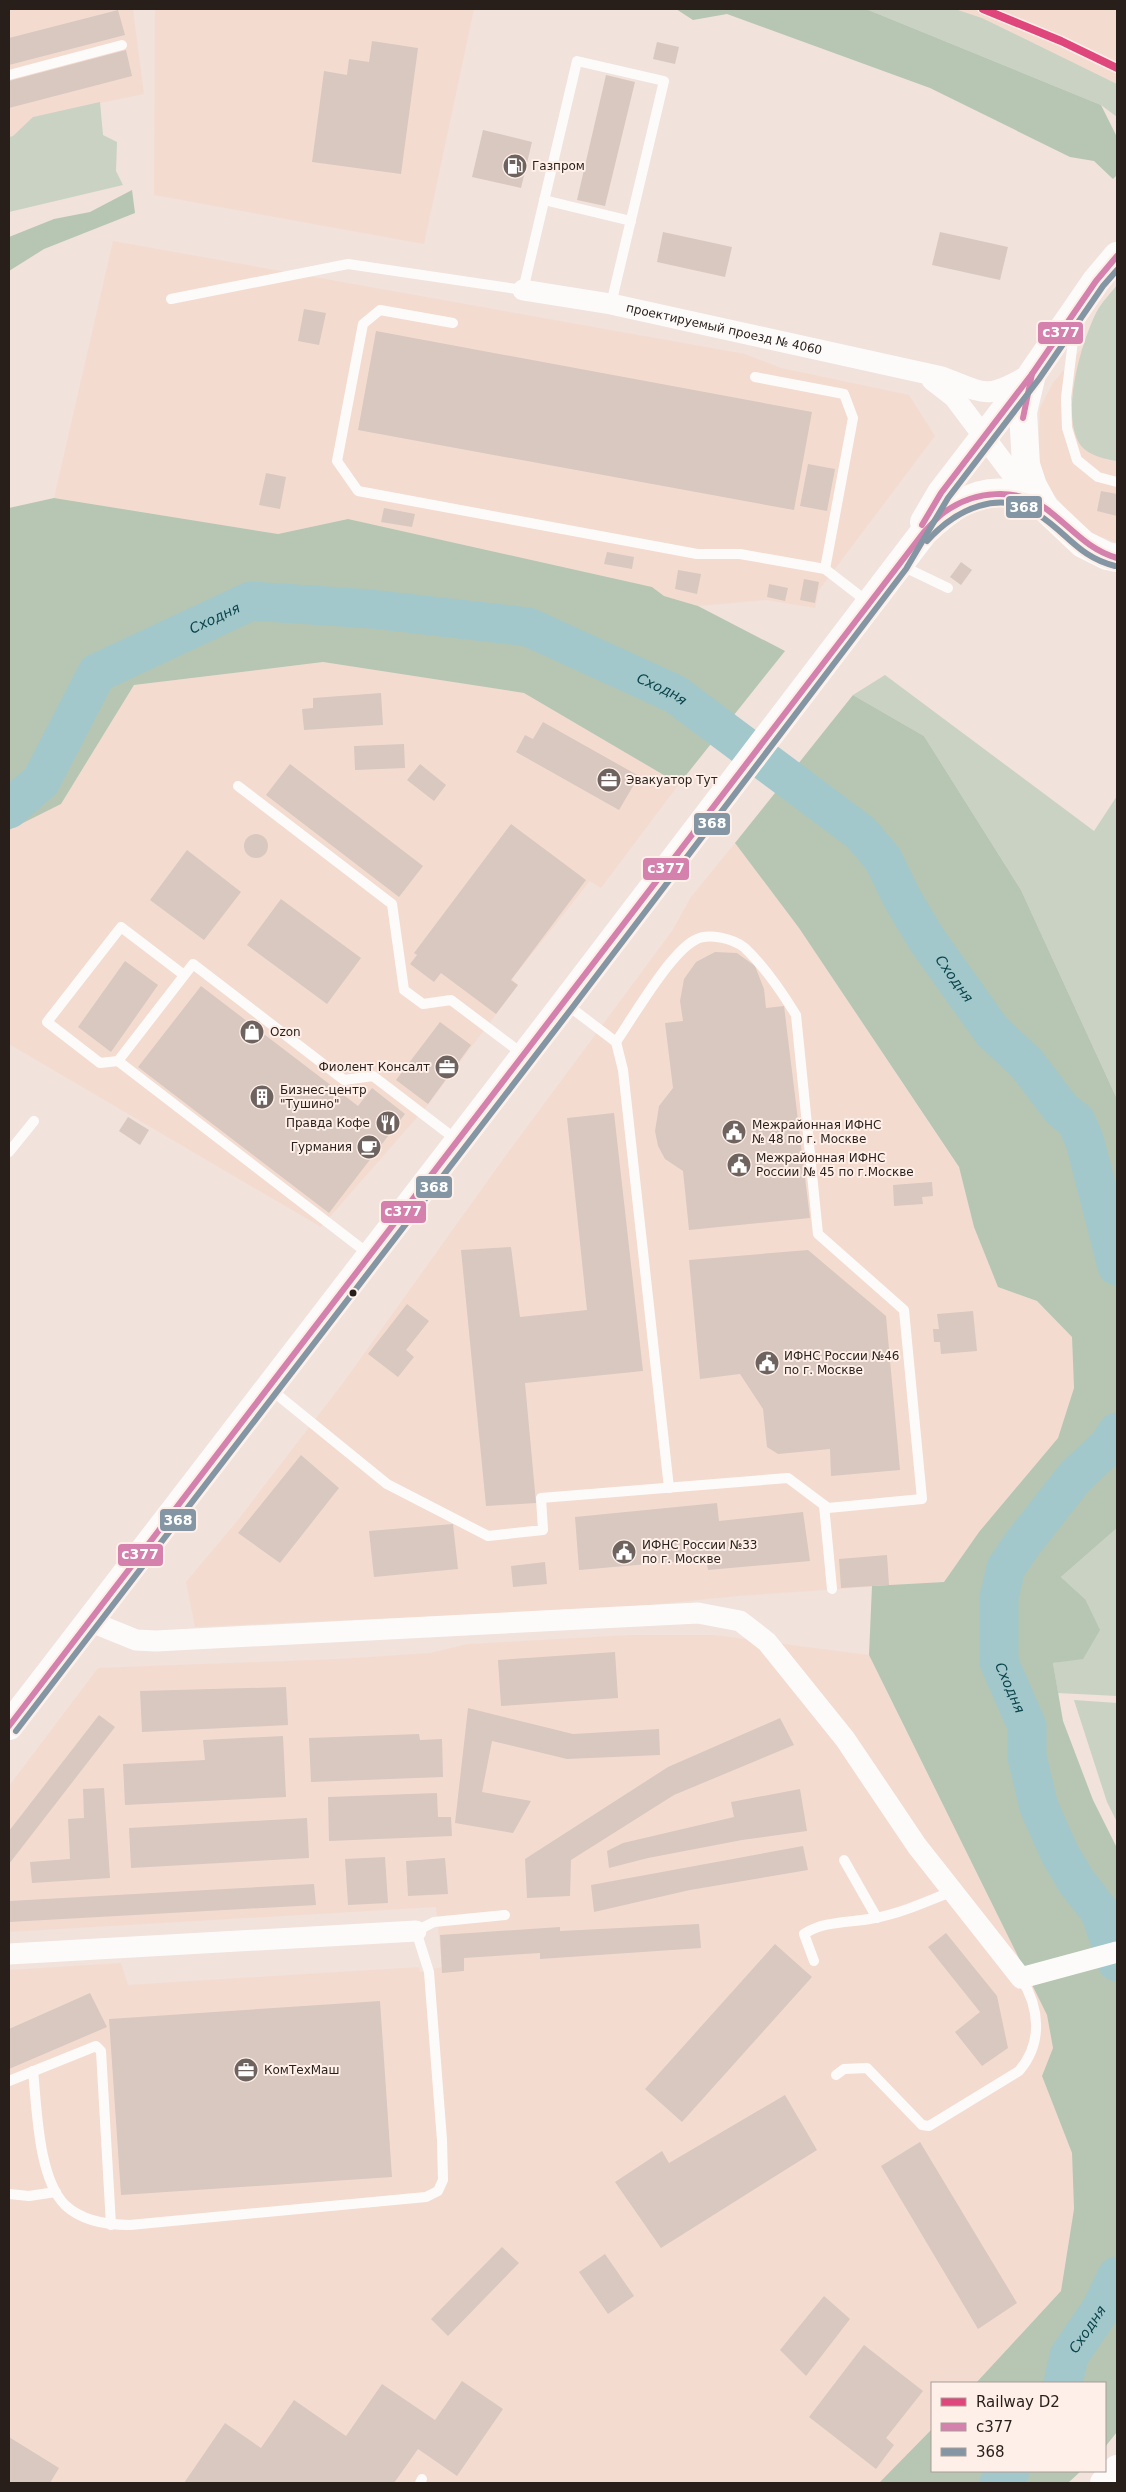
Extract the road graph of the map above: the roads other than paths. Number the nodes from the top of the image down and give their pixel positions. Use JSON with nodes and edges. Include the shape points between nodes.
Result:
{"nodes":[{"id":1,"x":122,"y":45,"type":"dead end"},
{"id":2,"x":9,"y":75,"type":"edge"},
{"id":3,"x":544,"y":200,"type":"junction"},
{"id":4,"x":631,"y":220,"type":"junction"},
{"id":5,"x":1115,"y":260,"type":"edge"},
{"id":6,"x":523,"y":290,"type":"junction"},
{"id":7,"x":171,"y":299,"type":"dead end"},
{"id":8,"x":611,"y":304,"type":"junction"},
{"id":9,"x":1077,"y":311,"type":"junction"},
{"id":10,"x":453,"y":323,"type":"dead end"},
{"id":11,"x":924,"y":374,"type":"junction"},
{"id":12,"x":1032,"y":374,"type":"junction"},
{"id":13,"x":755,"y":377,"type":"dead end"},
{"id":14,"x":984,"y":435,"type":"junction"},
{"id":15,"x":1117,"y":482,"type":"edge"},
{"id":16,"x":1045,"y":508,"type":"junction"},
{"id":17,"x":904,"y":558,"type":"junction"},
{"id":18,"x":1117,"y":558,"type":"edge"},
{"id":19,"x":825,"y":569,"type":"junction"},
{"id":20,"x":948,"y":588,"type":"dead end"},
{"id":21,"x":869,"y":603,"type":"junction"},
{"id":22,"x":238,"y":786,"type":"dead end"},
{"id":23,"x":184,"y":975,"type":"junction"},
{"id":24,"x":565,"y":1003,"type":"junction"},
{"id":25,"x":616,"y":1042,"type":"junction"},
{"id":26,"x":525,"y":1056,"type":"junction"},
{"id":27,"x":118,"y":1061,"type":"junction"},
{"id":28,"x":34,"y":1121,"type":"dead end"},
{"id":29,"x":458,"y":1142,"type":"junction"},
{"id":30,"x":9,"y":1152,"type":"edge"},
{"id":31,"x":371,"y":1256,"type":"junction"},
{"id":32,"x":268,"y":1388,"type":"junction"},
{"id":33,"x":669,"y":1488,"type":"junction"},
{"id":34,"x":824,"y":1505,"type":"junction"},
{"id":35,"x":832,"y":1589,"type":"dead end"},
{"id":36,"x":89,"y":1621,"type":"junction"},
{"id":37,"x":9,"y":1726,"type":"edge"},
{"id":38,"x":844,"y":1860,"type":"dead end"},
{"id":39,"x":953,"y":1891,"type":"junction"},
{"id":40,"x":505,"y":1915,"type":"dead end"},
{"id":41,"x":877,"y":1918,"type":"junction"},
{"id":42,"x":416,"y":1931,"type":"junction"},
{"id":43,"x":1117,"y":1952,"type":"edge"},
{"id":44,"x":9,"y":1954,"type":"edge"},
{"id":45,"x":814,"y":1961,"type":"dead end"},
{"id":46,"x":1021,"y":1978,"type":"junction"},
{"id":47,"x":33,"y":2071,"type":"junction"},
{"id":48,"x":836,"y":2075,"type":"dead end"},
{"id":49,"x":9,"y":2081,"type":"edge"},
{"id":50,"x":56,"y":2192,"type":"junction"},
{"id":51,"x":9,"y":2194,"type":"edge"},
{"id":52,"x":111,"y":2225,"type":"junction"},
{"id":53,"x":1117,"y":2469,"type":"edge"},
{"id":54,"x":1104,"y":2483,"type":"edge"}],
"edges":[{"from":1,"to":2,"type":"lane"},
{"from":3,"to":4,"type":"lane"},
{"from":3,"to":4,"type":"lane","via":[[577,61],[664,81]]},
{"from":3,"to":6,"type":"lane"},
{"from":4,"to":8,"type":"lane"},
{"from":5,"to":9,"type":"main road"},
{"from":6,"to":7,"type":"lane","via":[[348,264]]},
{"from":6,"to":8,"type":"street","name":"проектируемый проезд № 4060"},
{"from":8,"to":11,"type":"street","name":"проектируемый проезд № 4060"},
{"from":9,"to":12,"type":"main road"},
{"from":9,"to":15,"type":"lane","via":[[1066,398],[1066,428],[1077,460],[1098,477]]},
{"from":10,"to":19,"type":"lane","via":[[380,310],[363,324],[337,461],[358,491],[697,554],[740,554]]},
{"from":11,"to":12,"type":"street","name":"проектируемый проезд № 4060","via":[[942,377],[977,392],[991,392],[1007,388]]},
{"from":11,"to":14,"type":"street","name":"проектируемый проезд № 4060","via":[[954,397]]},
{"from":12,"to":14,"type":"main road"},
{"from":12,"to":16,"type":"main road","via":[[1023,412],[1023,443],[1026,466]]},
{"from":13,"to":19,"type":"lane","via":[[844,394],[853,418]]},
{"from":14,"to":16,"type":"street","name":"проектируемый проезд № 4060","via":[[1012,474]]},
{"from":14,"to":17,"type":"main road","via":[[935,501]]},
{"from":16,"to":17,"type":"main road","via":[[1005,492],[967,500],[948,510],[924,532]]},
{"from":16,"to":18,"type":"main road","via":[[1083,544]]},
{"from":17,"to":20,"type":"lane"},
{"from":17,"to":21,"type":"main road"},
{"from":19,"to":21,"type":"lane"},
{"from":21,"to":24,"type":"main road"},
{"from":22,"to":26,"type":"lane","via":[[392,904],[404,990],[423,1004],[451,1000]]},
{"from":23,"to":27,"type":"lane"},
{"from":23,"to":27,"type":"lane","via":[[121,927],[47,1022],[100,1063]]},
{"from":23,"to":29,"type":"lane","via":[[193,964],[344,1080],[373,1076]]},
{"from":24,"to":25,"type":"lane"},
{"from":24,"to":26,"type":"main road"},
{"from":25,"to":33,"type":"lane","via":[[623,1070]]},
{"from":25,"to":34,"type":"lane","via":[[676,955],[696,938],[717,936],[744,947],[784,995],[796,1015],[818,1234],[904,1310],[922,1499],[828,1508]]},
{"from":26,"to":29,"type":"main road"},
{"from":27,"to":31,"type":"lane"},
{"from":28,"to":30,"type":"lane"},
{"from":29,"to":31,"type":"main road"},
{"from":31,"to":32,"type":"main road"},
{"from":32,"to":33,"type":"lane","via":[[387,1484],[488,1536],[543,1530],[541,1498]]},
{"from":32,"to":36,"type":"main road"},
{"from":33,"to":34,"type":"lane","via":[[788,1478]]},
{"from":34,"to":35,"type":"lane"},
{"from":36,"to":37,"type":"main road"},
{"from":36,"to":39,"type":"street","via":[[136,1640],[156,1641],[698,1613],[740,1621],[767,1642],[845,1740],[917,1846]]},
{"from":38,"to":41,"type":"lane"},
{"from":39,"to":41,"type":"lane"},
{"from":39,"to":46,"type":"street"},
{"from":40,"to":42,"type":"lane","via":[[434,1922]]},
{"from":41,"to":45,"type":"lane","via":[[826,1925],[804,1934]]},
{"from":42,"to":44,"type":"street"},
{"from":42,"to":52,"type":"lane","via":[[428,1972],[442,2140],[443,2180],[438,2191],[426,2197]]},
{"from":43,"to":46,"type":"street"},
{"from":46,"to":48,"type":"lane","via":[[1031,1994],[1036,2015],[1035,2041],[1029,2059],[1019,2071],[929,2126],[922,2125],[867,2068],[844,2069]]},
{"from":47,"to":49,"type":"lane"},
{"from":47,"to":50,"type":"lane","via":[[43,2156]]},
{"from":47,"to":52,"type":"lane","via":[[96,2046],[101,2051]]},
{"from":50,"to":51,"type":"lane","via":[[29,2196]]},
{"from":50,"to":52,"type":"lane","via":[[82,2217]]},
{"from":53,"to":54,"type":"main road"}]}
